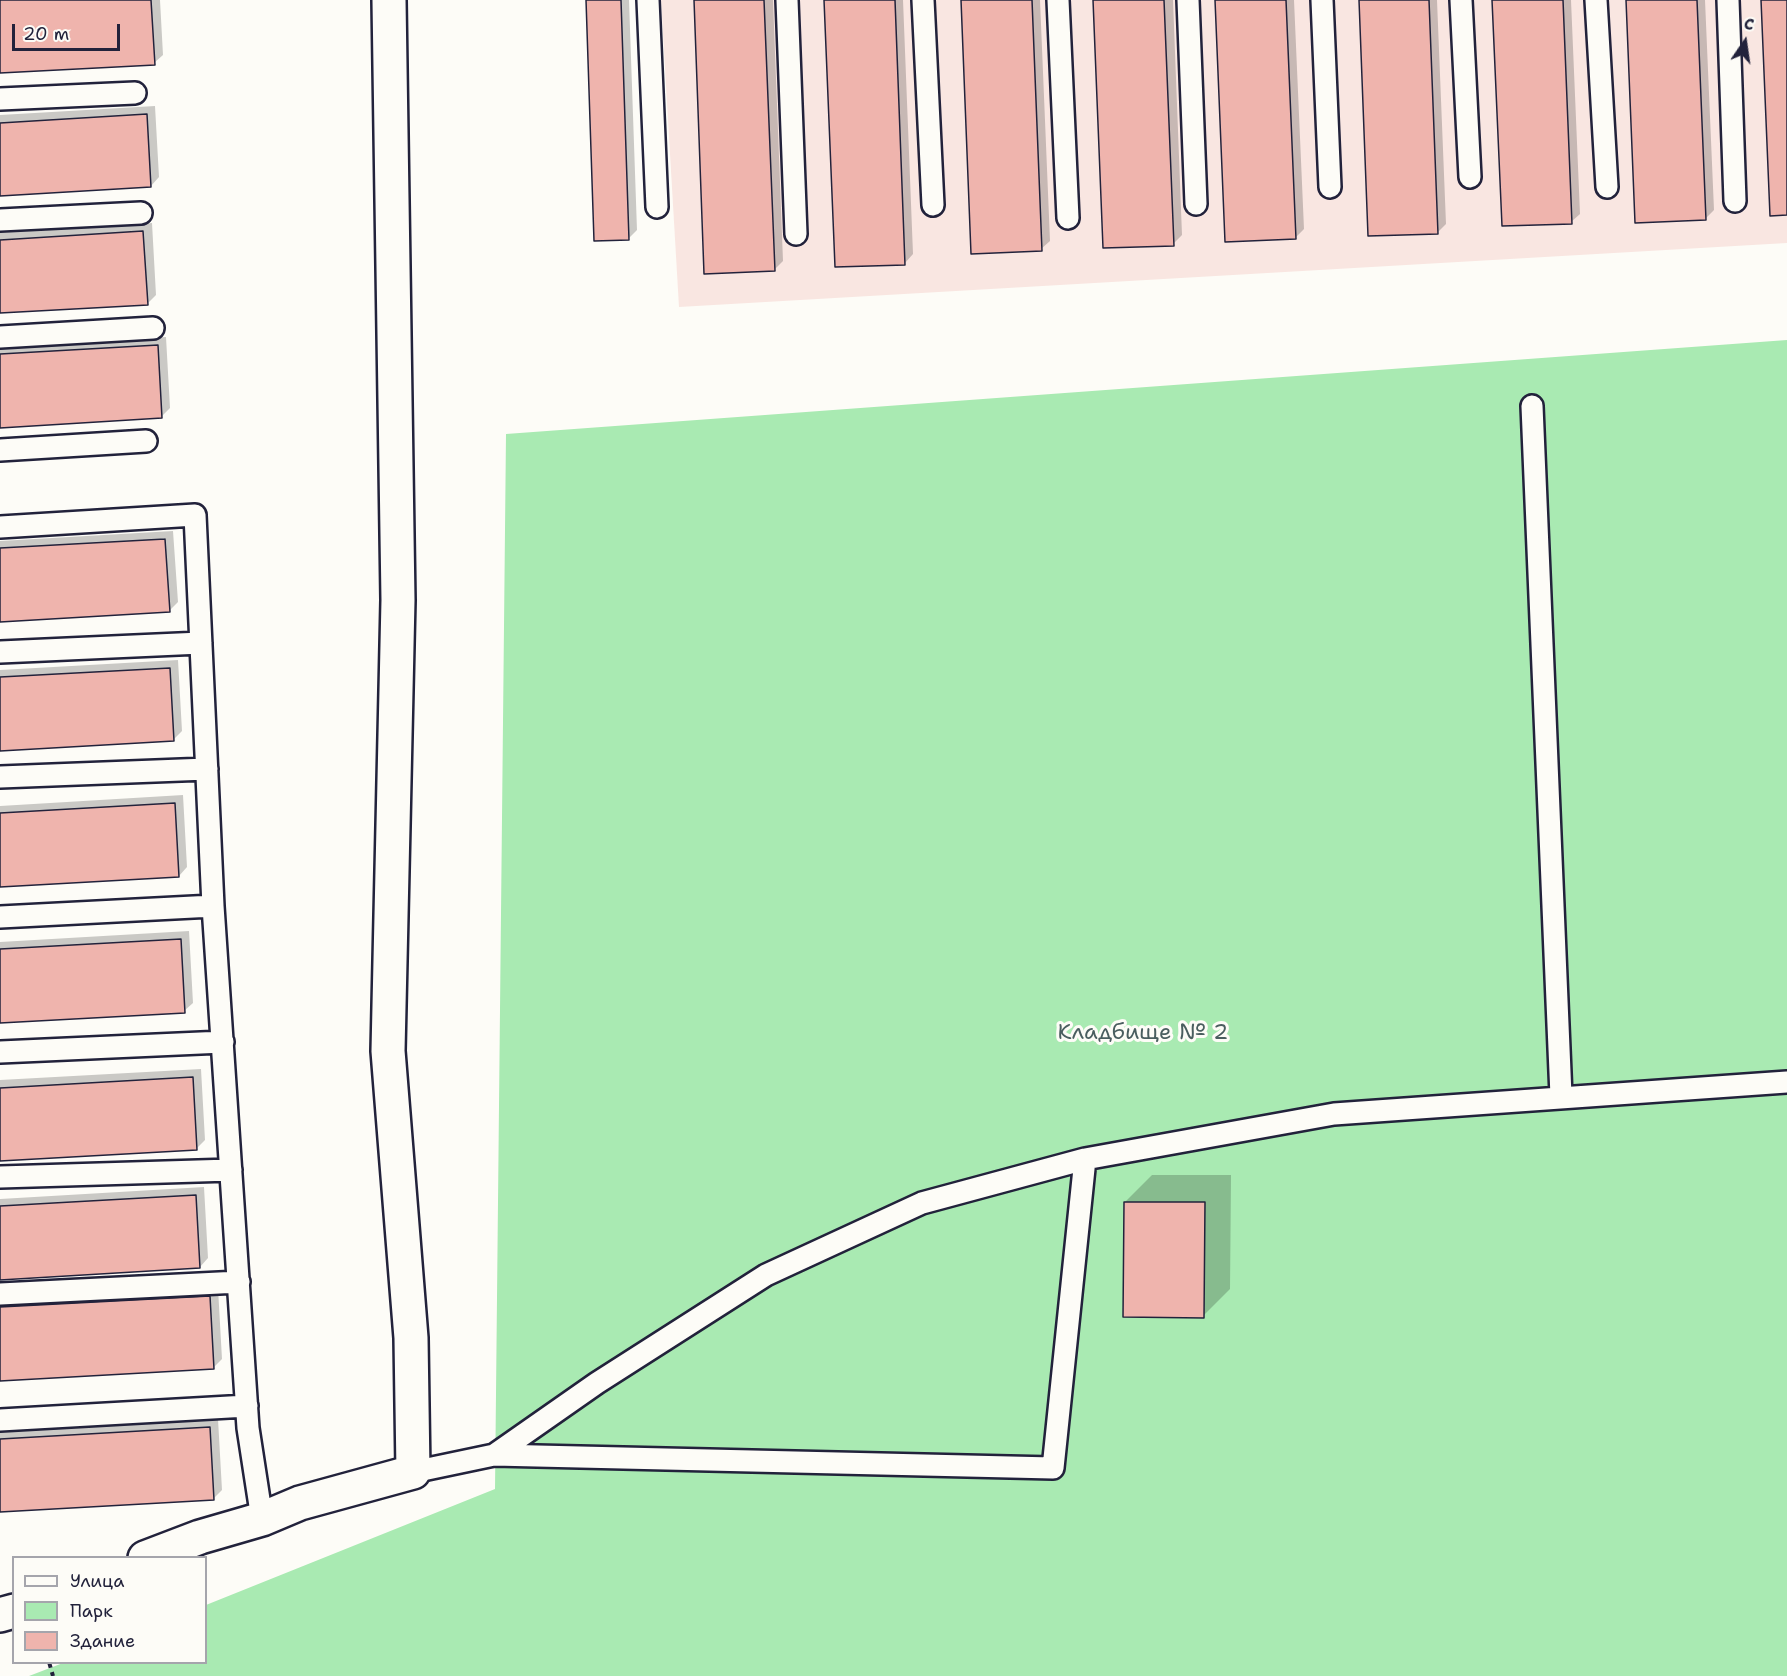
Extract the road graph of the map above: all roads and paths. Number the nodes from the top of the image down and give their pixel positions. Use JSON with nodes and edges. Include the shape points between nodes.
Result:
{"nodes":[{"id":1,"x":389,"y":0,"type":"edge"},
{"id":2,"x":648,"y":0,"type":"edge"},
{"id":3,"x":787,"y":0,"type":"edge"},
{"id":4,"x":923,"y":0,"type":"edge"},
{"id":5,"x":1058,"y":0,"type":"edge"},
{"id":6,"x":1188,"y":0,"type":"edge"},
{"id":7,"x":1322,"y":0,"type":"edge"},
{"id":8,"x":1461,"y":0,"type":"edge"},
{"id":9,"x":1596,"y":0,"type":"edge"},
{"id":10,"x":1728,"y":0,"type":"edge"},
{"id":11,"x":135,"y":93,"type":"dead end"},
{"id":12,"x":0,"y":99,"type":"edge"},
{"id":13,"x":1470,"y":177,"type":"dead end"},
{"id":14,"x":1330,"y":187,"type":"dead end"},
{"id":15,"x":1607,"y":188,"type":"dead end"},
{"id":16,"x":1735,"y":201,"type":"dead end"},
{"id":17,"x":1196,"y":204,"type":"dead end"},
{"id":18,"x":933,"y":206,"type":"dead end"},
{"id":19,"x":657,"y":207,"type":"dead end"},
{"id":20,"x":141,"y":213,"type":"dead end"},
{"id":21,"x":1068,"y":218,"type":"dead end"},
{"id":22,"x":0,"y":220,"type":"edge"},
{"id":23,"x":796,"y":234,"type":"dead end"},
{"id":24,"x":153,"y":328,"type":"dead end"},
{"id":25,"x":0,"y":337,"type":"edge"},
{"id":26,"x":1532,"y":406,"type":"dead end"},
{"id":27,"x":146,"y":441,"type":"dead end"},
{"id":28,"x":0,"y":450,"type":"edge"},
{"id":29,"x":0,"y":527,"type":"edge"},
{"id":30,"x":201,"y":643,"type":"junction"},
{"id":31,"x":0,"y":652,"type":"edge"},
{"id":32,"x":207,"y":769,"type":"junction"},
{"id":33,"x":0,"y":777,"type":"edge"},
{"id":34,"x":213,"y":906,"type":"junction"},
{"id":35,"x":0,"y":917,"type":"edge"},
{"id":36,"x":222,"y":1042,"type":"junction"},
{"id":37,"x":0,"y":1052,"type":"edge"},
{"id":38,"x":1787,"y":1082,"type":"edge"},
{"id":39,"x":1561,"y":1096,"type":"junction"},
{"id":40,"x":1085,"y":1159,"type":"junction"},
{"id":41,"x":231,"y":1170,"type":"junction"},
{"id":42,"x":0,"y":1177,"type":"edge"},
{"id":43,"x":239,"y":1282,"type":"junction"},
{"id":44,"x":0,"y":1294,"type":"edge"},
{"id":45,"x":247,"y":1406,"type":"junction"},
{"id":46,"x":0,"y":1420,"type":"edge"},
{"id":47,"x":494,"y":1455,"type":"junction"},
{"id":48,"x":414,"y":1472,"type":"junction"},
{"id":49,"x":262,"y":1519,"type":"junction"},
{"id":50,"x":148,"y":1556,"type":"edge"}],
"edges":[{"from":1,"to":48,"type":"street","via":[[398,600],[388,1051],[411,1338]]},
{"from":2,"to":19,"type":"lane"},
{"from":3,"to":23,"type":"lane"},
{"from":4,"to":18,"type":"lane"},
{"from":5,"to":21,"type":"lane"},
{"from":6,"to":17,"type":"lane"},
{"from":7,"to":14,"type":"lane"},
{"from":8,"to":13,"type":"lane"},
{"from":9,"to":15,"type":"lane"},
{"from":10,"to":16,"type":"lane"},
{"from":11,"to":12,"type":"lane"},
{"from":20,"to":22,"type":"lane"},
{"from":24,"to":25,"type":"lane"},
{"from":26,"to":39,"type":"lane"},
{"from":27,"to":28,"type":"lane"},
{"from":29,"to":30,"type":"lane","via":[[195,515]]},
{"from":30,"to":31,"type":"lane"},
{"from":30,"to":32,"type":"lane"},
{"from":32,"to":33,"type":"lane"},
{"from":32,"to":34,"type":"lane"},
{"from":34,"to":35,"type":"lane"},
{"from":34,"to":36,"type":"lane"},
{"from":36,"to":37,"type":"lane"},
{"from":36,"to":41,"type":"lane"},
{"from":38,"to":39,"type":"lane"},
{"from":39,"to":40,"type":"lane","via":[[1334,1114]]},
{"from":40,"to":47,"type":"lane","via":[[922,1203],[766,1275],[597,1383]]},
{"from":40,"to":47,"type":"lane","via":[[1053,1468]]},
{"from":41,"to":42,"type":"lane"},
{"from":41,"to":43,"type":"lane"},
{"from":43,"to":44,"type":"lane"},
{"from":43,"to":45,"type":"lane"},
{"from":45,"to":46,"type":"lane"},
{"from":45,"to":49,"type":"lane"},
{"from":47,"to":48,"type":"lane"},
{"from":48,"to":49,"type":"street","via":[[300,1503]]},
{"from":49,"to":50,"type":"street"}]}
